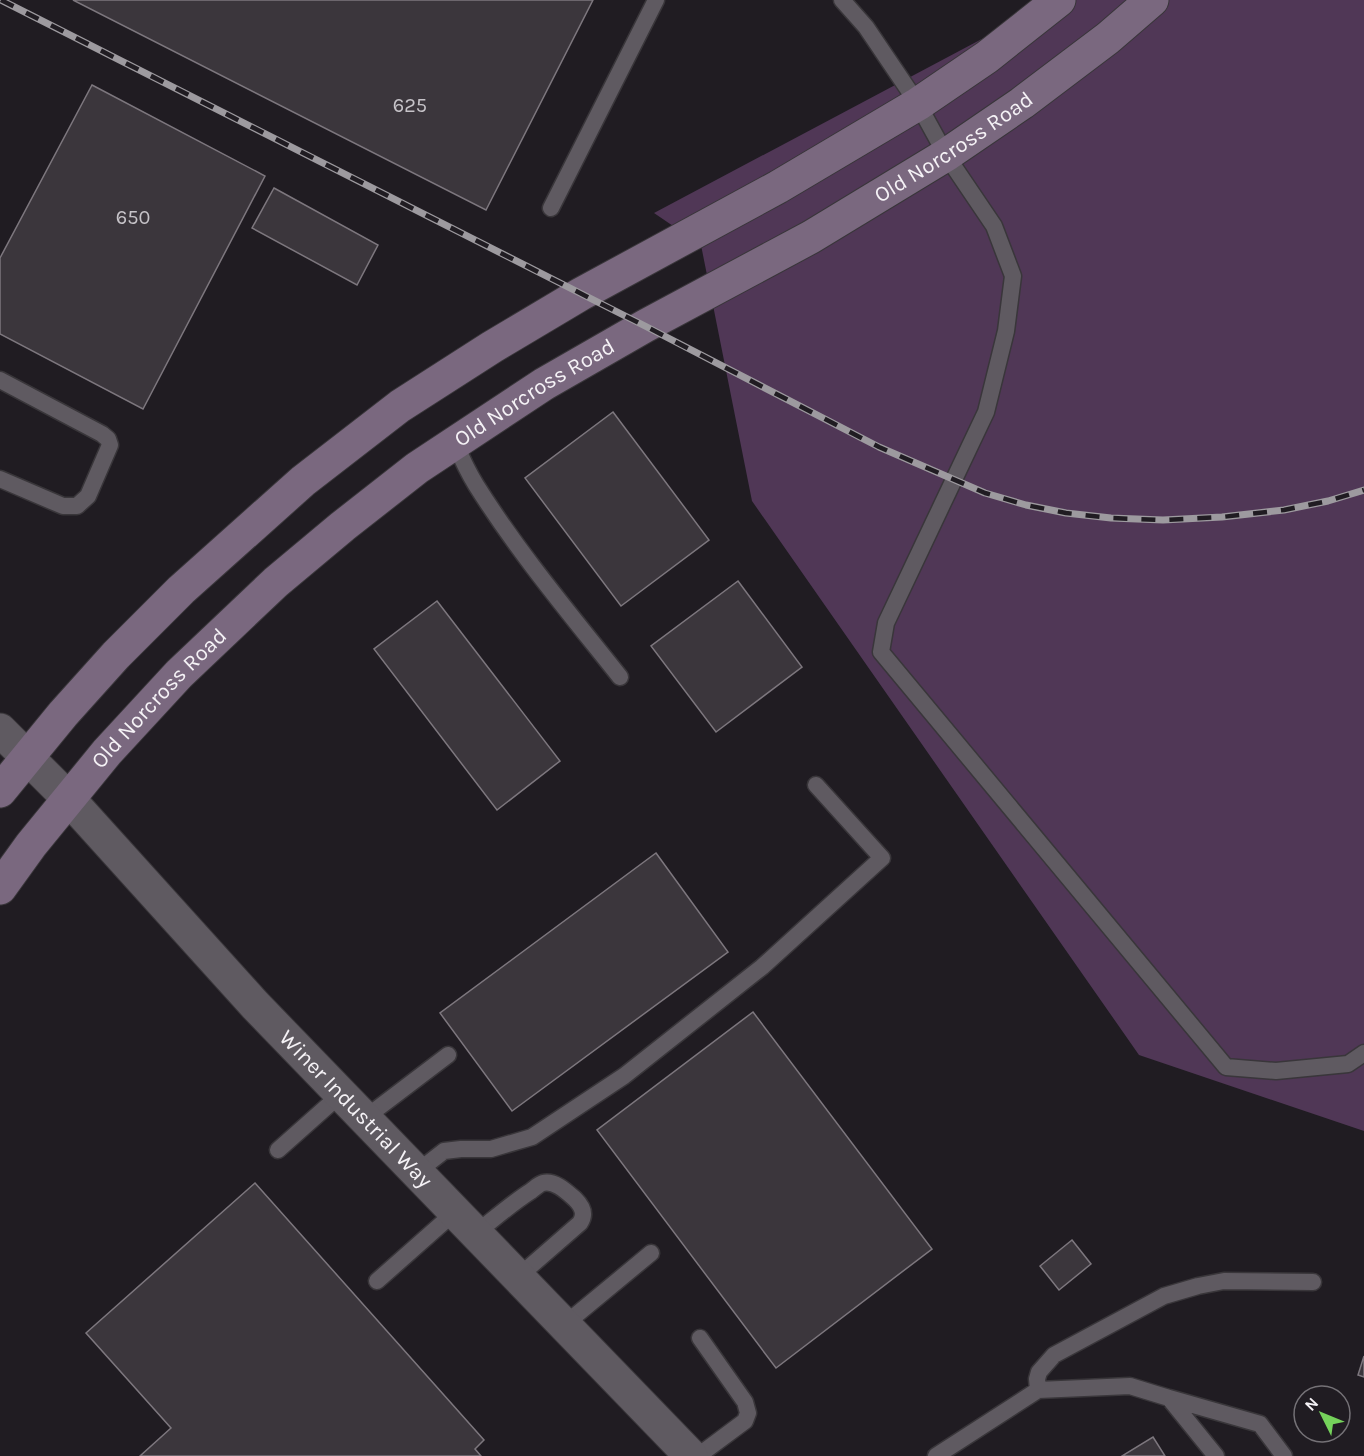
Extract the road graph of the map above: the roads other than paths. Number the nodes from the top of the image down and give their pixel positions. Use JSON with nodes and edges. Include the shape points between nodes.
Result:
{"nodes":[{"id":1,"x":656,"y":0,"type":"edge"},
{"id":2,"x":842,"y":0,"type":"edge"},
{"id":3,"x":1059,"y":0,"type":"edge"},
{"id":4,"x":1152,"y":0,"type":"edge"},
{"id":5,"x":918,"y":104,"type":"junction"},
{"id":6,"x":946,"y":155,"type":"junction"},
{"id":7,"x":551,"y":208,"type":"dead end"},
{"id":8,"x":0,"y":380,"type":"edge"},
{"id":9,"x":455,"y":443,"type":"junction"},
{"id":10,"x":0,"y":479,"type":"edge"},
{"id":11,"x":620,"y":677,"type":"dead end"},
{"id":12,"x":0,"y":730,"type":"edge"},
{"id":13,"x":28,"y":757,"type":"junction"},
{"id":14,"x":816,"y":785,"type":"dead end"},
{"id":15,"x":0,"y":791,"type":"edge"},
{"id":16,"x":68,"y":798,"type":"junction"},
{"id":17,"x":0,"y":888,"type":"edge"},
{"id":18,"x":1364,"y":1053,"type":"edge"},
{"id":19,"x":448,"y":1055,"type":"dead end"},
{"id":20,"x":341,"y":1094,"type":"junction"},
{"id":21,"x":365,"y":1118,"type":"junction"},
{"id":22,"x":278,"y":1150,"type":"dead end"},
{"id":23,"x":417,"y":1172,"type":"junction"},
{"id":24,"x":466,"y":1222,"type":"junction"},
{"id":25,"x":651,"y":1253,"type":"dead end"},
{"id":26,"x":518,"y":1277,"type":"junction"},
{"id":27,"x":377,"y":1281,"type":"dead end"},
{"id":28,"x":1313,"y":1282,"type":"dead end"},
{"id":29,"x":564,"y":1324,"type":"junction"},
{"id":30,"x":700,"y":1338,"type":"dead end"},
{"id":31,"x":1038,"y":1390,"type":"junction"},
{"id":32,"x":1169,"y":1398,"type":"junction"},
{"id":33,"x":691,"y":1456,"type":"edge"},
{"id":34,"x":698,"y":1456,"type":"edge"},
{"id":35,"x":936,"y":1456,"type":"edge"},
{"id":36,"x":1216,"y":1456,"type":"edge"},
{"id":37,"x":1284,"y":1456,"type":"edge"}],
"edges":[{"from":1,"to":7,"type":"lane"},
{"from":2,"to":5,"type":"lane","via":[[866,27]]},
{"from":3,"to":5,"type":"main road","via":[[987,57]]},
{"from":4,"to":6,"type":"main road","name":"Old Norcross Road","via":[[1032,96]]},
{"from":5,"to":6,"type":"lane"},
{"from":5,"to":13,"type":"main road","via":[[778,187],[571,300],[400,406],[303,481],[181,590],[116,655]]},
{"from":6,"to":9,"type":"main road","name":"Old Norcross Road","via":[[811,237],[544,384]]},
{"from":6,"to":18,"type":"lane","via":[[994,226],[1013,276],[1006,331],[986,412],[886,623],[881,652],[1226,1067],[1275,1071],[1348,1064]]},
{"from":8,"to":10,"type":"lane","via":[[102,434],[110,445],[88,496],[77,506],[63,506]]},
{"from":9,"to":11,"type":"lane","via":[[474,483],[504,527]]},
{"from":9,"to":16,"type":"main road","name":"Old Norcross Road","via":[[343,526],[276,582],[179,674]]},
{"from":12,"to":13,"type":"street","name":"Winer Industrial Way"},
{"from":13,"to":15,"type":"main road"},
{"from":13,"to":16,"type":"street","name":"Winer Industrial Way"},
{"from":14,"to":23,"type":"lane","via":[[882,858],[762,967],[615,1082],[532,1137],[491,1149],[444,1151]]},
{"from":16,"to":17,"type":"main road","name":"Old Norcross Road"},
{"from":16,"to":20,"type":"street","name":"Winer Industrial Way"},
{"from":19,"to":21,"type":"lane"},
{"from":20,"to":21,"type":"street","name":"Winer Industrial Way"},
{"from":20,"to":22,"type":"lane"},
{"from":21,"to":23,"type":"street","name":"Winer Industrial Way"},
{"from":23,"to":24,"type":"street","name":"Winer Industrial Way"},
{"from":24,"to":26,"type":"street","name":"Winer Industrial Way"},
{"from":24,"to":26,"type":"lane","via":[[544,1183],[555,1184],[578,1203],[583,1211],[580,1223]]},
{"from":24,"to":27,"type":"lane"},
{"from":25,"to":29,"type":"lane"},
{"from":26,"to":29,"type":"street","name":"Winer Industrial Way"},
{"from":28,"to":31,"type":"lane","via":[[1224,1281],[1164,1296],[1054,1355],[1039,1372]]},
{"from":29,"to":33,"type":"street","name":"Winer Industrial Way"},
{"from":30,"to":34,"type":"lane","via":[[745,1402],[748,1413],[746,1421]]},
{"from":31,"to":32,"type":"lane","via":[[1130,1386]]},
{"from":31,"to":35,"type":"lane"},
{"from":32,"to":36,"type":"lane"},
{"from":32,"to":37,"type":"lane","via":[[1260,1424]]}]}
